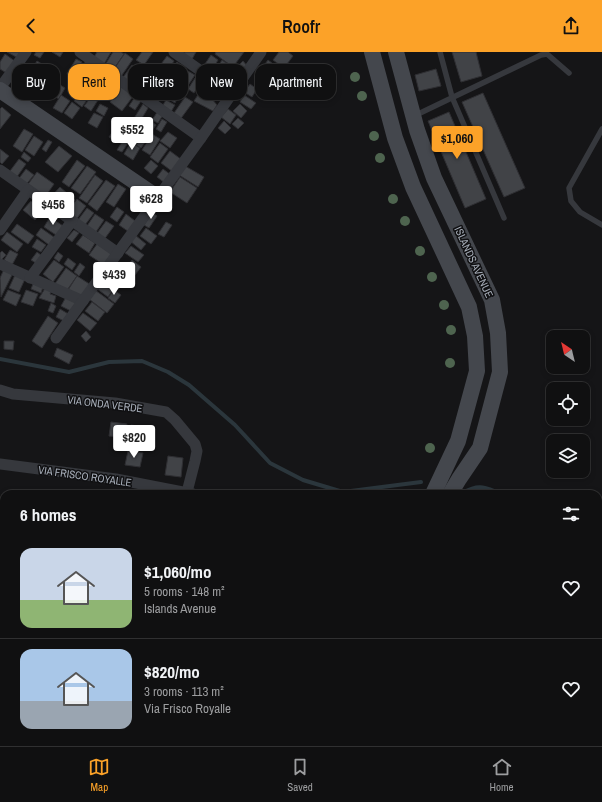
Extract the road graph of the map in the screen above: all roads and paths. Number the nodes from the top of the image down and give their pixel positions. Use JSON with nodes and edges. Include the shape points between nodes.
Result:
{"nodes":[{"id":1,"x":26,"y":52,"type":"edge"},
{"id":2,"x":80,"y":52,"type":"edge"},
{"id":3,"x":174,"y":52,"type":"edge"},
{"id":4,"x":261,"y":52,"type":"edge"},
{"id":5,"x":372,"y":52,"type":"edge"},
{"id":6,"x":396,"y":52,"type":"edge"},
{"id":7,"x":440,"y":52,"type":"edge"},
{"id":8,"x":196,"y":68,"type":"edge"},
{"id":9,"x":247,"y":72,"type":"edge"},
{"id":10,"x":569,"y":73,"type":"dead end"},
{"id":11,"x":0,"y":89,"type":"edge"},
{"id":12,"x":452,"y":97,"type":"junction"},
{"id":13,"x":227,"y":100,"type":"edge"},
{"id":14,"x":414,"y":116,"type":"junction"},
{"id":15,"x":602,"y":129,"type":"edge"},
{"id":16,"x":201,"y":138,"type":"junction"},
{"id":17,"x":0,"y":170,"type":"edge"},
{"id":18,"x":28,"y":190,"type":"junction"},
{"id":19,"x":157,"y":197,"type":"junction"},
{"id":20,"x":504,"y":218,"type":"dead end"},
{"id":21,"x":72,"y":221,"type":"junction"},
{"id":22,"x":602,"y":225,"type":"edge"},
{"id":23,"x":0,"y":230,"type":"edge"},
{"id":24,"x":118,"y":253,"type":"junction"},
{"id":25,"x":0,"y":264,"type":"edge"},
{"id":26,"x":30,"y":278,"type":"junction"},
{"id":27,"x":83,"y":301,"type":"junction"},
{"id":28,"x":56,"y":338,"type":"dead end"},
{"id":29,"x":0,"y":390,"type":"edge"},
{"id":30,"x":0,"y":464,"type":"edge"},
{"id":31,"x":174,"y":490,"type":"edge"},
{"id":32,"x":190,"y":490,"type":"edge"},
{"id":33,"x":435,"y":490,"type":"edge"},
{"id":34,"x":452,"y":490,"type":"edge"}],
"edges":[{"from":1,"to":11,"type":"street"},
{"from":2,"to":16,"type":"street"},
{"from":3,"to":8,"type":"street"},
{"from":4,"to":9,"type":"street"},
{"from":5,"to":33,"type":"street","name":"ISLANDS AVENUE","via":[[395,138],[412,187],[470,307],[477,371],[458,441]]},
{"from":6,"to":14,"type":"street","name":"ISLANDS AVENUE"},
{"from":7,"to":12,"type":"lane"},
{"from":10,"to":12,"type":"lane","via":[[547,54],[541,54]]},
{"from":11,"to":19,"type":"street"},
{"from":12,"to":14,"type":"lane"},
{"from":12,"to":20,"type":"lane"},
{"from":13,"to":16,"type":"street"},
{"from":14,"to":34,"type":"street","name":"ISLANDS AVENUE","via":[[434,178],[492,300],[498,333],[500,372],[480,448]]},
{"from":15,"to":22,"type":"lane","via":[[569,188],[571,201],[580,212]]},
{"from":16,"to":19,"type":"street"},
{"from":17,"to":18,"type":"street"},
{"from":18,"to":21,"type":"street"},
{"from":18,"to":23,"type":"street"},
{"from":19,"to":24,"type":"street"},
{"from":21,"to":24,"type":"street"},
{"from":21,"to":26,"type":"street"},
{"from":24,"to":27,"type":"street"},
{"from":25,"to":26,"type":"street"},
{"from":26,"to":27,"type":"street"},
{"from":27,"to":28,"type":"street"},
{"from":29,"to":32,"type":"street","name":"VIA ONDA VERDE","via":[[13,394],[166,412],[176,420],[195,444],[197,451]]},
{"from":30,"to":31,"type":"street","name":"VIA FRISCO ROYALLE","via":[[116,479]]}]}
